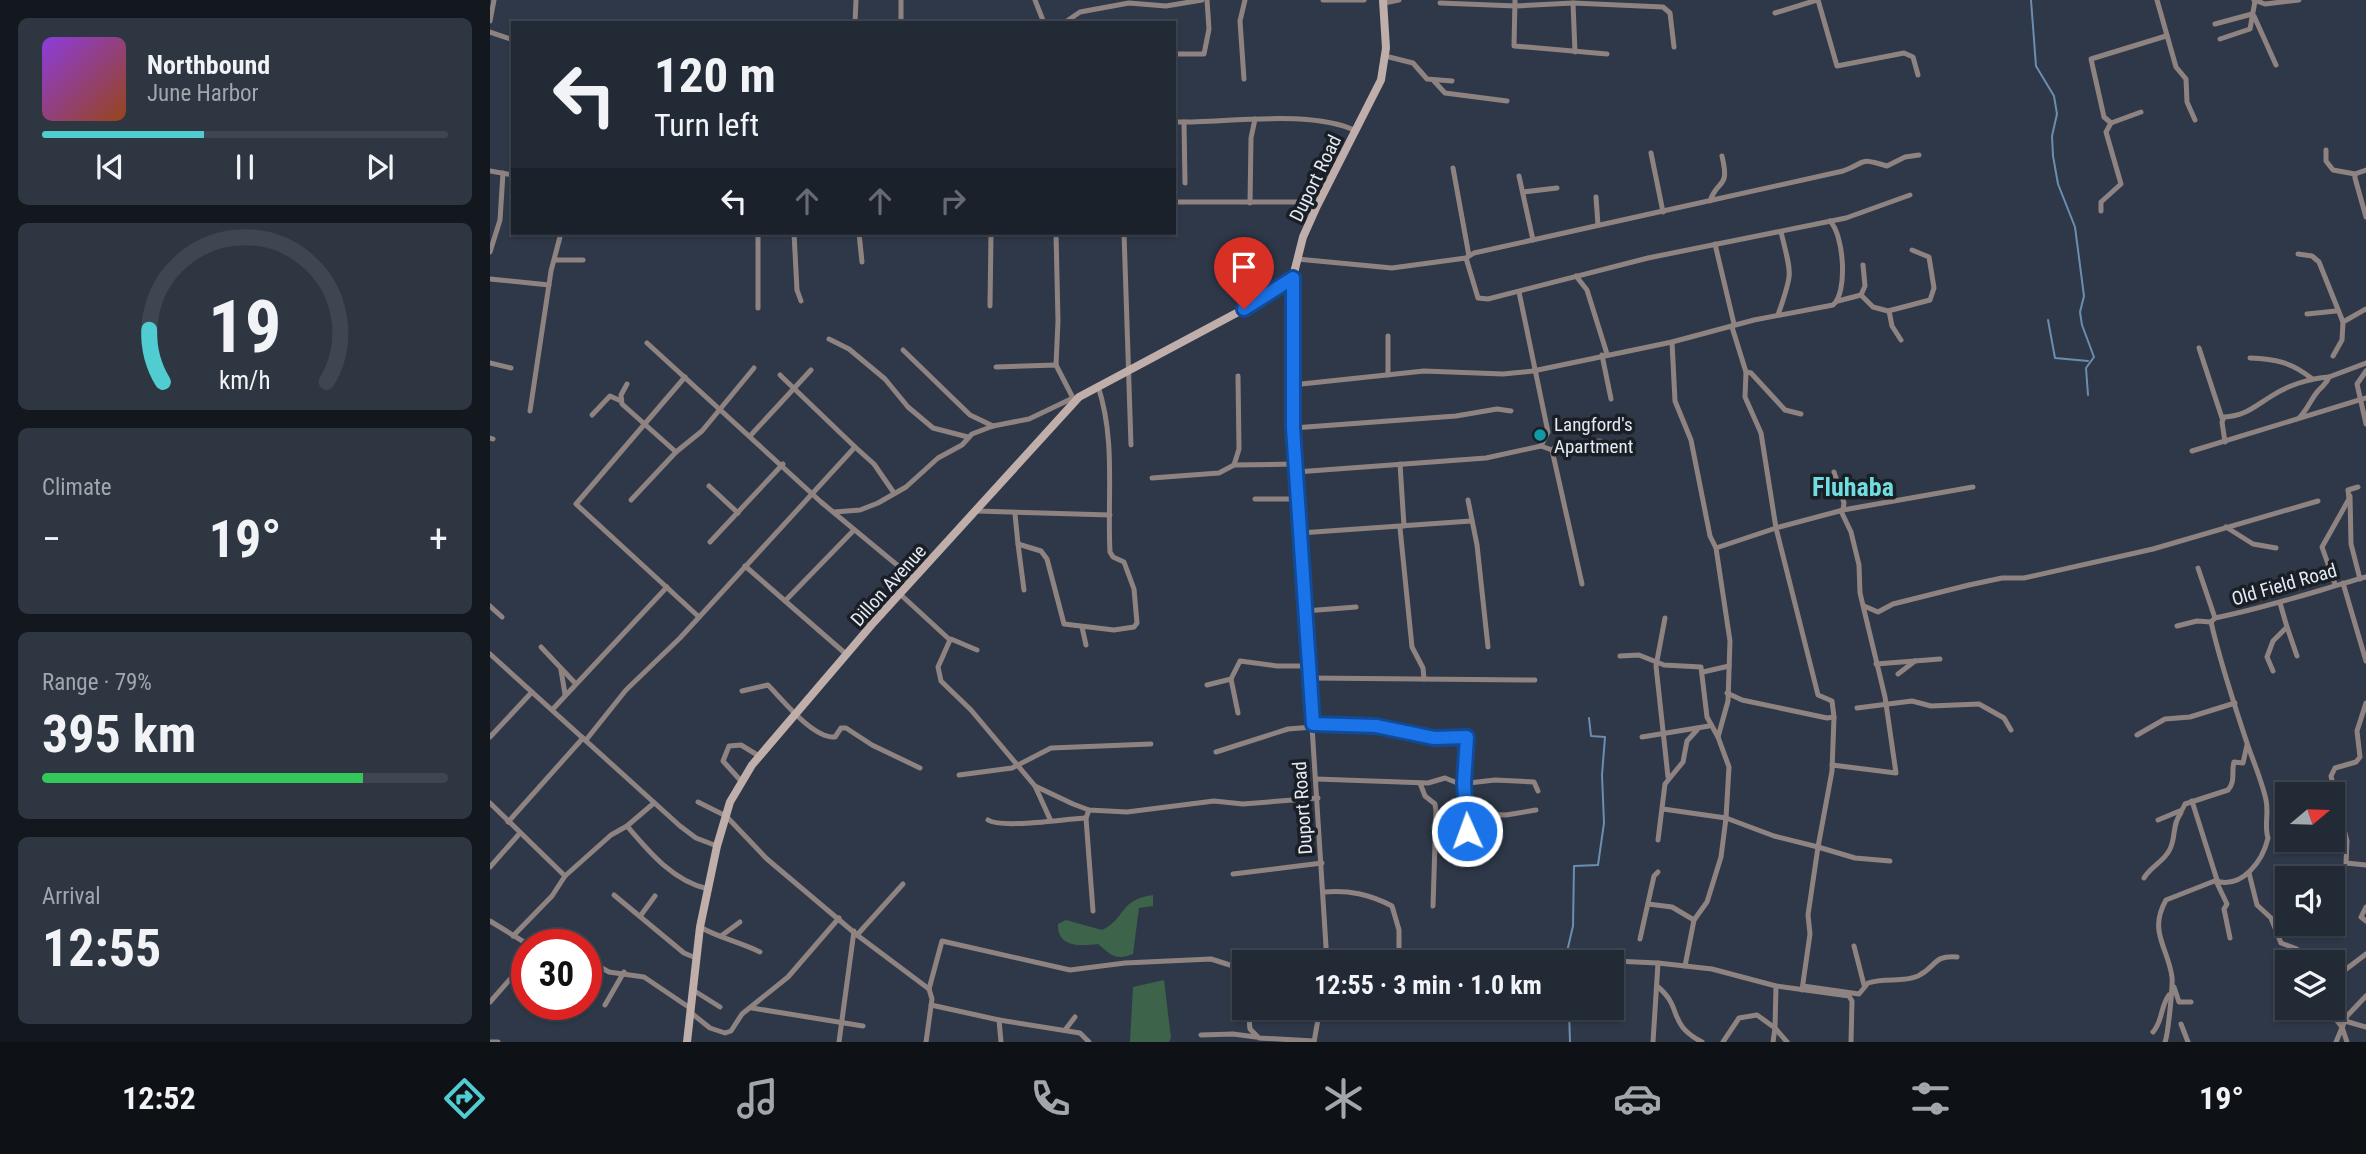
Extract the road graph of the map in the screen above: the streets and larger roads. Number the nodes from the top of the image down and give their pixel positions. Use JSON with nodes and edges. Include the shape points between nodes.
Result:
{"nodes":[{"id":1,"x":495,"y":0,"type":"edge"},
{"id":2,"x":856,"y":0,"type":"edge"},
{"id":3,"x":901,"y":0,"type":"edge"},
{"id":4,"x":1035,"y":0,"type":"edge"},
{"id":5,"x":1205,"y":0,"type":"edge"},
{"id":6,"x":1245,"y":0,"type":"edge"},
{"id":7,"x":1323,"y":0,"type":"edge"},
{"id":8,"x":1364,"y":0,"type":"edge"},
{"id":9,"x":1399,"y":0,"type":"edge"},
{"id":10,"x":1817,"y":0,"type":"edge"},
{"id":11,"x":2157,"y":0,"type":"edge"},
{"id":12,"x":2255,"y":0,"type":"edge"},
{"id":13,"x":2299,"y":0,"type":"edge"},
{"id":14,"x":1133,"y":1,"type":"edge"},
{"id":15,"x":1383,"y":2,"type":"edge"},
{"id":16,"x":1572,"y":2,"type":"edge"},
{"id":17,"x":1516,"y":3,"type":"edge"},
{"id":18,"x":1647,"y":3,"type":"edge"},
{"id":19,"x":1440,"y":4,"type":"dead end"},
{"id":20,"x":1775,"y":13,"type":"dead end"},
{"id":21,"x":2253,"y":15,"type":"junction"},
{"id":22,"x":490,"y":21,"type":"edge"},
{"id":23,"x":855,"y":21,"type":"edge"},
{"id":24,"x":901,"y":21,"type":"edge"},
{"id":25,"x":1043,"y":21,"type":"edge"},
{"id":26,"x":1067,"y":21,"type":"edge"},
{"id":27,"x":2215,"y":24,"type":"dead end"},
{"id":28,"x":490,"y":32,"type":"edge"},
{"id":29,"x":2166,"y":36,"type":"junction"},
{"id":30,"x":511,"y":39,"type":"edge"},
{"id":31,"x":2220,"y":39,"type":"dead end"},
{"id":32,"x":1674,"y":47,"type":"dead end"},
{"id":33,"x":1574,"y":52,"type":"junction"},
{"id":34,"x":1177,"y":54,"type":"dead end"},
{"id":35,"x":1607,"y":54,"type":"dead end"},
{"id":36,"x":1385,"y":56,"type":"junction"},
{"id":37,"x":2276,"y":65,"type":"dead end"},
{"id":38,"x":1919,"y":75,"type":"dead end"},
{"id":39,"x":1244,"y":79,"type":"dead end"},
{"id":40,"x":1434,"y":81,"type":"junction"},
{"id":41,"x":1452,"y":81,"type":"dead end"},
{"id":42,"x":1507,"y":101,"type":"dead end"},
{"id":43,"x":2141,"y":112,"type":"dead end"},
{"id":44,"x":1255,"y":119,"type":"junction"},
{"id":45,"x":2195,"y":120,"type":"dead end"},
{"id":46,"x":1176,"y":122,"type":"edge"},
{"id":47,"x":1184,"y":122,"type":"junction"},
{"id":48,"x":2111,"y":123,"type":"junction"},
{"id":49,"x":1356,"y":131,"type":"junction"},
{"id":50,"x":2326,"y":150,"type":"dead end"},
{"id":51,"x":1651,"y":153,"type":"dead end"},
{"id":52,"x":1919,"y":155,"type":"dead end"},
{"id":53,"x":1721,"y":156,"type":"dead end"},
{"id":54,"x":1452,"y":168,"type":"dead end"},
{"id":55,"x":2366,"y":170,"type":"edge"},
{"id":56,"x":490,"y":171,"type":"edge"},
{"id":57,"x":503,"y":173,"type":"junction"},
{"id":58,"x":511,"y":174,"type":"edge"},
{"id":59,"x":2355,"y":174,"type":"junction"},
{"id":60,"x":1520,"y":176,"type":"dead end"},
{"id":61,"x":1185,"y":183,"type":"dead end"},
{"id":62,"x":1557,"y":188,"type":"dead end"},
{"id":63,"x":1523,"y":192,"type":"junction"},
{"id":64,"x":1910,"y":195,"type":"dead end"},
{"id":65,"x":1596,"y":197,"type":"dead end"},
{"id":66,"x":1710,"y":201,"type":"junction"},
{"id":67,"x":1176,"y":202,"type":"edge"},
{"id":68,"x":1250,"y":203,"type":"junction"},
{"id":69,"x":1316,"y":208,"type":"junction"},
{"id":70,"x":2101,"y":211,"type":"dead end"},
{"id":71,"x":1663,"y":212,"type":"junction"},
{"id":72,"x":2366,"y":217,"type":"edge"},
{"id":73,"x":1830,"y":221,"type":"junction"},
{"id":74,"x":1598,"y":225,"type":"junction"},
{"id":75,"x":1781,"y":232,"type":"junction"},
{"id":76,"x":561,"y":235,"type":"edge"},
{"id":77,"x":758,"y":235,"type":"edge"},
{"id":78,"x":793,"y":235,"type":"edge"},
{"id":79,"x":859,"y":235,"type":"edge"},
{"id":80,"x":991,"y":235,"type":"edge"},
{"id":81,"x":1056,"y":235,"type":"edge"},
{"id":82,"x":1124,"y":235,"type":"edge"},
{"id":83,"x":1533,"y":240,"type":"junction"},
{"id":84,"x":1715,"y":244,"type":"junction"},
{"id":85,"x":1912,"y":250,"type":"dead end"},
{"id":86,"x":490,"y":252,"type":"edge"},
{"id":87,"x":2298,"y":254,"type":"dead end"},
{"id":88,"x":1467,"y":257,"type":"junction"},
{"id":89,"x":1297,"y":259,"type":"junction"},
{"id":90,"x":555,"y":260,"type":"junction"},
{"id":91,"x":583,"y":260,"type":"dead end"},
{"id":92,"x":862,"y":262,"type":"dead end"},
{"id":93,"x":1863,"y":265,"type":"dead end"},
{"id":94,"x":1576,"y":276,"type":"junction"},
{"id":95,"x":1293,"y":278,"type":"junction"},
{"id":96,"x":490,"y":280,"type":"edge"},
{"id":97,"x":549,"y":285,"type":"junction"},
{"id":98,"x":1519,"y":292,"type":"junction"},
{"id":99,"x":1861,"y":295,"type":"junction"},
{"id":100,"x":801,"y":301,"type":"dead end"},
{"id":101,"x":1838,"y":301,"type":"junction"},
{"id":102,"x":990,"y":306,"type":"dead end"},
{"id":103,"x":758,"y":308,"type":"dead end"},
{"id":104,"x":2366,"y":309,"type":"edge"},
{"id":105,"x":2336,"y":311,"type":"junction"},
{"id":106,"x":1889,"y":312,"type":"junction"},
{"id":107,"x":2307,"y":314,"type":"dead end"},
{"id":108,"x":1778,"y":315,"type":"junction"},
{"id":109,"x":2343,"y":322,"type":"junction"},
{"id":110,"x":1733,"y":326,"type":"junction"},
{"id":111,"x":1388,"y":336,"type":"dead end"},
{"id":112,"x":829,"y":339,"type":"dead end"},
{"id":113,"x":1901,"y":340,"type":"dead end"},
{"id":114,"x":1672,"y":342,"type":"junction"},
{"id":115,"x":648,"y":343,"type":"dead end"},
{"id":116,"x":2199,"y":348,"type":"dead end"},
{"id":117,"x":903,"y":350,"type":"dead end"},
{"id":118,"x":1604,"y":355,"type":"junction"},
{"id":119,"x":2333,"y":356,"type":"dead end"},
{"id":120,"x":2249,"y":358,"type":"dead end"},
{"id":121,"x":490,"y":363,"type":"edge"},
{"id":122,"x":2366,"y":363,"type":"edge"},
{"id":123,"x":1056,"y":365,"type":"junction"},
{"id":124,"x":996,"y":367,"type":"dead end"},
{"id":125,"x":512,"y":368,"type":"dead end"},
{"id":126,"x":754,"y":368,"type":"dead end"},
{"id":127,"x":811,"y":370,"type":"dead end"},
{"id":128,"x":1537,"y":370,"type":"junction"},
{"id":129,"x":2366,"y":371,"type":"edge"},
{"id":130,"x":1746,"y":372,"type":"junction"},
{"id":131,"x":1126,"y":373,"type":"junction"},
{"id":132,"x":780,"y":375,"type":"dead end"},
{"id":133,"x":1388,"y":375,"type":"junction"},
{"id":134,"x":1238,"y":376,"type":"dead end"},
{"id":135,"x":685,"y":377,"type":"junction"},
{"id":136,"x":2329,"y":377,"type":"junction"},
{"id":137,"x":2311,"y":378,"type":"junction"},
{"id":138,"x":627,"y":384,"type":"dead end"},
{"id":139,"x":1292,"y":385,"type":"junction"},
{"id":140,"x":1098,"y":386,"type":"junction"},
{"id":141,"x":794,"y":388,"type":"junction"},
{"id":142,"x":1076,"y":398,"type":"junction"},
{"id":143,"x":1611,"y":398,"type":"dead end"},
{"id":144,"x":2366,"y":398,"type":"edge"},
{"id":145,"x":621,"y":401,"type":"junction"},
{"id":146,"x":2359,"y":401,"type":"junction"},
{"id":147,"x":719,"y":407,"type":"junction"},
{"id":148,"x":530,"y":411,"type":"dead end"},
{"id":149,"x":1511,"y":411,"type":"dead end"},
{"id":150,"x":1801,"y":414,"type":"dead end"},
{"id":151,"x":592,"y":415,"type":"dead end"},
{"id":152,"x":2222,"y":418,"type":"junction"},
{"id":153,"x":2299,"y":418,"type":"junction"},
{"id":154,"x":2366,"y":424,"type":"edge"},
{"id":155,"x":644,"y":425,"type":"junction"},
{"id":156,"x":993,"y":426,"type":"junction"},
{"id":157,"x":1293,"y":428,"type":"junction"},
{"id":158,"x":750,"y":436,"type":"junction"},
{"id":159,"x":968,"y":438,"type":"junction"},
{"id":160,"x":1600,"y":441,"type":"dead end"},
{"id":161,"x":2225,"y":442,"type":"junction"},
{"id":162,"x":1131,"y":445,"type":"dead end"},
{"id":163,"x":1541,"y":446,"type":"junction"},
{"id":164,"x":855,"y":447,"type":"junction"},
{"id":165,"x":1552,"y":450,"type":"junction"},
{"id":166,"x":2192,"y":451,"type":"dead end"},
{"id":167,"x":676,"y":452,"type":"junction"},
{"id":168,"x":783,"y":464,"type":"junction"},
{"id":169,"x":1296,"y":464,"type":"junction"},
{"id":170,"x":1400,"y":464,"type":"junction"},
{"id":171,"x":1234,"y":465,"type":"junction"},
{"id":172,"x":1296,"y":472,"type":"junction"},
{"id":173,"x":1834,"y":472,"type":"dead end"},
{"id":174,"x":1152,"y":478,"type":"dead end"},
{"id":175,"x":709,"y":486,"type":"dead end"},
{"id":176,"x":1973,"y":487,"type":"dead end"},
{"id":177,"x":2358,"y":487,"type":"dead end"},
{"id":178,"x":2348,"y":490,"type":"junction"},
{"id":179,"x":894,"y":493,"type":"junction"},
{"id":180,"x":814,"y":495,"type":"junction"},
{"id":181,"x":1255,"y":499,"type":"dead end"},
{"id":182,"x":1297,"y":499,"type":"junction"},
{"id":183,"x":631,"y":500,"type":"dead end"},
{"id":184,"x":1468,"y":500,"type":"dead end"},
{"id":185,"x":2318,"y":501,"type":"dead end"},
{"id":186,"x":1842,"y":511,"type":"junction"},
{"id":187,"x":834,"y":512,"type":"junction"},
{"id":188,"x":978,"y":512,"type":"junction"},
{"id":189,"x":738,"y":513,"type":"junction"},
{"id":190,"x":1016,"y":514,"type":"junction"},
{"id":191,"x":1110,"y":515,"type":"junction"},
{"id":192,"x":1471,"y":522,"type":"junction"},
{"id":193,"x":1402,"y":527,"type":"junction"},
{"id":194,"x":1776,"y":527,"type":"junction"},
{"id":195,"x":2226,"y":527,"type":"junction"},
{"id":196,"x":854,"y":530,"type":"junction"},
{"id":197,"x":1300,"y":533,"type":"junction"},
{"id":198,"x":710,"y":542,"type":"dead end"},
{"id":199,"x":1018,"y":544,"type":"junction"},
{"id":200,"x":1716,"y":548,"type":"junction"},
{"id":201,"x":2276,"y":548,"type":"dead end"},
{"id":202,"x":745,"y":566,"type":"junction"},
{"id":203,"x":2198,"y":568,"type":"dead end"},
{"id":204,"x":2363,"y":578,"type":"edge"},
{"id":205,"x":914,"y":579,"type":"junction"},
{"id":206,"x":2343,"y":583,"type":"junction"},
{"id":207,"x":1582,"y":584,"type":"dead end"},
{"id":208,"x":2334,"y":584,"type":"junction"},
{"id":209,"x":667,"y":587,"type":"junction"},
{"id":210,"x":1024,"y":590,"type":"dead end"},
{"id":211,"x":900,"y":594,"type":"junction"},
{"id":212,"x":785,"y":601,"type":"junction"},
{"id":213,"x":2280,"y":603,"type":"junction"},
{"id":214,"x":490,"y":606,"type":"edge"},
{"id":215,"x":1864,"y":606,"type":"junction"},
{"id":216,"x":1356,"y":607,"type":"dead end"},
{"id":217,"x":1305,"y":611,"type":"junction"},
{"id":218,"x":502,"y":617,"type":"dead end"},
{"id":219,"x":699,"y":617,"type":"junction"},
{"id":220,"x":1665,"y":618,"type":"dead end"},
{"id":221,"x":2213,"y":620,"type":"junction"},
{"id":222,"x":2177,"y":626,"type":"dead end"},
{"id":223,"x":1082,"y":627,"type":"junction"},
{"id":224,"x":2287,"y":627,"type":"junction"},
{"id":225,"x":948,"y":637,"type":"junction"},
{"id":226,"x":1086,"y":645,"type":"dead end"},
{"id":227,"x":541,"y":647,"type":"dead end"},
{"id":228,"x":1488,"y":647,"type":"dead end"},
{"id":229,"x":977,"y":650,"type":"dead end"},
{"id":230,"x":490,"y":654,"type":"edge"},
{"id":231,"x":846,"y":654,"type":"junction"},
{"id":232,"x":1620,"y":656,"type":"dead end"},
{"id":233,"x":2297,"y":656,"type":"dead end"},
{"id":234,"x":1940,"y":659,"type":"dead end"},
{"id":235,"x":1656,"y":661,"type":"junction"},
{"id":236,"x":1915,"y":661,"type":"junction"},
{"id":237,"x":2366,"y":661,"type":"edge"},
{"id":238,"x":1877,"y":664,"type":"junction"},
{"id":239,"x":1309,"y":666,"type":"junction"},
{"id":240,"x":1728,"y":666,"type":"junction"},
{"id":241,"x":561,"y":667,"type":"junction"},
{"id":242,"x":2273,"y":671,"type":"dead end"},
{"id":243,"x":1703,"y":672,"type":"junction"},
{"id":244,"x":1898,"y":674,"type":"dead end"},
{"id":245,"x":1310,"y":678,"type":"junction"},
{"id":246,"x":1231,"y":679,"type":"junction"},
{"id":247,"x":1424,"y":680,"type":"junction"},
{"id":248,"x":1535,"y":680,"type":"dead end"},
{"id":249,"x":575,"y":683,"type":"junction"},
{"id":250,"x":1207,"y":685,"type":"dead end"},
{"id":251,"x":742,"y":691,"type":"dead end"},
{"id":252,"x":532,"y":692,"type":"junction"},
{"id":253,"x":1727,"y":693,"type":"junction"},
{"id":254,"x":565,"y":694,"type":"junction"},
{"id":255,"x":1885,"y":703,"type":"junction"},
{"id":256,"x":2235,"y":703,"type":"junction"},
{"id":257,"x":2366,"y":703,"type":"edge"},
{"id":258,"x":1857,"y":708,"type":"dead end"},
{"id":259,"x":552,"y":710,"type":"junction"},
{"id":260,"x":1238,"y":713,"type":"dead end"},
{"id":261,"x":795,"y":714,"type":"junction"},
{"id":262,"x":1834,"y":717,"type":"junction"},
{"id":263,"x":1313,"y":726,"type":"junction"},
{"id":264,"x":1709,"y":726,"type":"junction"},
{"id":265,"x":1697,"y":730,"type":"junction"},
{"id":266,"x":2011,"y":730,"type":"dead end"},
{"id":267,"x":1662,"y":733,"type":"junction"},
{"id":268,"x":2137,"y":735,"type":"dead end"},
{"id":269,"x":490,"y":737,"type":"edge"},
{"id":270,"x":1642,"y":737,"type":"dead end"},
{"id":271,"x":1718,"y":737,"type":"junction"},
{"id":272,"x":585,"y":739,"type":"junction"},
{"id":273,"x":1152,"y":744,"type":"dead end"},
{"id":274,"x":2247,"y":745,"type":"junction"},
{"id":275,"x":1216,"y":752,"type":"dead end"},
{"id":276,"x":759,"y":756,"type":"junction"},
{"id":277,"x":1832,"y":765,"type":"junction"},
{"id":278,"x":1019,"y":766,"type":"junction"},
{"id":279,"x":920,"y":768,"type":"dead end"},
{"id":280,"x":959,"y":775,"type":"dead end"},
{"id":281,"x":1668,"y":777,"type":"junction"},
{"id":282,"x":1316,"y":779,"type":"junction"},
{"id":283,"x":741,"y":781,"type":"junction"},
{"id":284,"x":1420,"y":783,"type":"junction"},
{"id":285,"x":1464,"y":783,"type":"junction"},
{"id":286,"x":1035,"y":786,"type":"junction"},
{"id":287,"x":1538,"y":791,"type":"dead end"},
{"id":288,"x":1318,"y":798,"type":"junction"},
{"id":289,"x":2192,"y":801,"type":"junction"},
{"id":290,"x":698,"y":802,"type":"dead end"},
{"id":291,"x":490,"y":803,"type":"edge"},
{"id":292,"x":654,"y":803,"type":"junction"},
{"id":293,"x":1663,"y":809,"type":"junction"},
{"id":294,"x":1089,"y":810,"type":"junction"},
{"id":295,"x":1536,"y":810,"type":"dead end"},
{"id":296,"x":2182,"y":810,"type":"junction"},
{"id":297,"x":1436,"y":811,"type":"junction"},
{"id":298,"x":1466,"y":814,"type":"junction"},
{"id":299,"x":726,"y":816,"type":"junction"},
{"id":300,"x":1086,"y":818,"type":"junction"},
{"id":301,"x":1726,"y":818,"type":"junction"},
{"id":302,"x":1050,"y":819,"type":"junction"},
{"id":303,"x":988,"y":820,"type":"dead end"},
{"id":304,"x":2158,"y":820,"type":"dead end"},
{"id":305,"x":508,"y":822,"type":"junction"},
{"id":306,"x":627,"y":826,"type":"junction"},
{"id":307,"x":1444,"y":831,"type":"junction"},
{"id":308,"x":520,"y":833,"type":"junction"},
{"id":309,"x":1435,"y":836,"type":"junction"},
{"id":310,"x":1658,"y":839,"type":"dead end"},
{"id":311,"x":718,"y":846,"type":"junction"},
{"id":312,"x":1468,"y":847,"type":"junction"},
{"id":313,"x":1818,"y":847,"type":"junction"},
{"id":314,"x":1471,"y":860,"type":"dead end"},
{"id":315,"x":1891,"y":861,"type":"dead end"},
{"id":316,"x":1322,"y":863,"type":"junction"},
{"id":317,"x":2366,"y":865,"type":"edge"},
{"id":318,"x":490,"y":867,"type":"edge"},
{"id":319,"x":1658,"y":872,"type":"dead end"},
{"id":320,"x":2249,"y":873,"type":"junction"},
{"id":321,"x":1233,"y":874,"type":"dead end"},
{"id":322,"x":565,"y":876,"type":"junction"},
{"id":323,"x":2144,"y":877,"type":"dead end"},
{"id":324,"x":2216,"y":881,"type":"junction"},
{"id":325,"x":902,"y":884,"type":"dead end"},
{"id":326,"x":708,"y":889,"type":"junction"},
{"id":327,"x":1324,"y":892,"type":"junction"},
{"id":328,"x":614,"y":895,"type":"dead end"},
{"id":329,"x":655,"y":896,"type":"dead end"},
{"id":330,"x":1648,"y":904,"type":"junction"},
{"id":331,"x":1433,"y":906,"type":"dead end"},
{"id":332,"x":2366,"y":907,"type":"edge"},
{"id":333,"x":1093,"y":911,"type":"dead end"},
{"id":334,"x":641,"y":915,"type":"junction"},
{"id":335,"x":839,"y":918,"type":"junction"},
{"id":336,"x":1694,"y":920,"type":"junction"},
{"id":337,"x":490,"y":921,"type":"edge"},
{"id":338,"x":740,"y":922,"type":"dead end"},
{"id":339,"x":2365,"y":923,"type":"edge"},
{"id":340,"x":700,"y":927,"type":"junction"},
{"id":341,"x":520,"y":929,"type":"edge"},
{"id":342,"x":856,"y":933,"type":"junction"},
{"id":343,"x":511,"y":935,"type":"edge"},
{"id":344,"x":718,"y":937,"type":"junction"},
{"id":345,"x":2230,"y":938,"type":"dead end"},
{"id":346,"x":1640,"y":939,"type":"dead end"},
{"id":347,"x":1854,"y":946,"type":"dead end"},
{"id":348,"x":1327,"y":950,"type":"edge"},
{"id":349,"x":1399,"y":950,"type":"edge"},
{"id":350,"x":2298,"y":950,"type":"edge"},
{"id":351,"x":760,"y":952,"type":"dead end"},
{"id":352,"x":2366,"y":954,"type":"edge"},
{"id":353,"x":1957,"y":957,"type":"dead end"},
{"id":354,"x":696,"y":958,"type":"junction"},
{"id":355,"x":1624,"y":963,"type":"edge"},
{"id":356,"x":1658,"y":963,"type":"junction"},
{"id":357,"x":1232,"y":965,"type":"edge"},
{"id":358,"x":1685,"y":966,"type":"junction"},
{"id":359,"x":602,"y":968,"type":"edge"},
{"id":360,"x":2345,"y":970,"type":"edge"},
{"id":361,"x":624,"y":972,"type":"junction"},
{"id":362,"x":511,"y":978,"type":"edge"},
{"id":363,"x":2172,"y":983,"type":"junction"},
{"id":364,"x":1864,"y":985,"type":"junction"},
{"id":365,"x":1657,"y":986,"type":"junction"},
{"id":366,"x":1776,"y":986,"type":"junction"},
{"id":367,"x":1802,"y":988,"type":"junction"},
{"id":368,"x":691,"y":989,"type":"junction"},
{"id":369,"x":929,"y":989,"type":"junction"},
{"id":370,"x":2169,"y":995,"type":"junction"},
{"id":371,"x":2366,"y":996,"type":"edge"},
{"id":372,"x":490,"y":1002,"type":"edge"},
{"id":373,"x":2191,"y":1002,"type":"dead end"},
{"id":374,"x":605,"y":1005,"type":"dead end"},
{"id":375,"x":931,"y":1005,"type":"junction"},
{"id":376,"x":720,"y":1007,"type":"dead end"},
{"id":377,"x":752,"y":1008,"type":"junction"},
{"id":378,"x":690,"y":1010,"type":"junction"},
{"id":379,"x":1075,"y":1017,"type":"dead end"},
{"id":380,"x":999,"y":1020,"type":"junction"},
{"id":381,"x":1249,"y":1020,"type":"edge"},
{"id":382,"x":1318,"y":1020,"type":"edge"},
{"id":383,"x":2340,"y":1020,"type":"edge"},
{"id":384,"x":842,"y":1023,"type":"junction"},
{"id":385,"x":2181,"y":1024,"type":"dead end"},
{"id":386,"x":2344,"y":1024,"type":"junction"},
{"id":387,"x":863,"y":1026,"type":"dead end"},
{"id":388,"x":2366,"y":1027,"type":"edge"},
{"id":389,"x":1775,"y":1028,"type":"junction"},
{"id":390,"x":1065,"y":1030,"type":"junction"},
{"id":391,"x":2153,"y":1032,"type":"dead end"},
{"id":392,"x":1201,"y":1035,"type":"dead end"},
{"id":393,"x":1259,"y":1038,"type":"junction"},
{"id":394,"x":687,"y":1042,"type":"edge"},
{"id":395,"x":839,"y":1042,"type":"edge"},
{"id":396,"x":926,"y":1042,"type":"edge"},
{"id":397,"x":1001,"y":1042,"type":"edge"},
{"id":398,"x":1088,"y":1042,"type":"edge"},
{"id":399,"x":1314,"y":1042,"type":"edge"},
{"id":400,"x":1653,"y":1042,"type":"edge"},
{"id":401,"x":1703,"y":1042,"type":"edge"},
{"id":402,"x":1723,"y":1042,"type":"edge"},
{"id":403,"x":1773,"y":1042,"type":"edge"},
{"id":404,"x":1787,"y":1042,"type":"edge"},
{"id":405,"x":1851,"y":1042,"type":"edge"},
{"id":406,"x":2165,"y":1042,"type":"edge"},
{"id":407,"x":2188,"y":1042,"type":"edge"},
{"id":408,"x":2336,"y":1042,"type":"edge"},
{"id":409,"x":2347,"y":1042,"type":"edge"}],
"edges":[{"from":1,"to":22,"type":"street"},
{"from":2,"to":23,"type":"street"},
{"from":3,"to":24,"type":"street"},
{"from":4,"to":25,"type":"street"},
{"from":5,"to":14,"type":"street","via":[[1166,6]]},
{"from":5,"to":34,"type":"street","via":[[1209,29],[1204,54]]},
{"from":6,"to":39,"type":"street","via":[[1240,21]]},
{"from":7,"to":8,"type":"street"},
{"from":9,"to":15,"type":"street"},
{"from":10,"to":20,"type":"street"},
{"from":10,"to":38,"type":"street","via":[[1837,66],[1904,52],[1913,57]]},
{"from":11,"to":29,"type":"street"},
{"from":12,"to":13,"type":"street","via":[[2265,4]]},
{"from":12,"to":21,"type":"street"},
{"from":14,"to":26,"type":"street","via":[[1080,12]]},
{"from":15,"to":36,"type":"street","name":"Duport Road"},
{"from":16,"to":17,"type":"street"},
{"from":16,"to":18,"type":"street"},
{"from":16,"to":33,"type":"street"},
{"from":17,"to":19,"type":"street"},
{"from":17,"to":33,"type":"street","via":[[1514,46]]},
{"from":18,"to":32,"type":"street","via":[[1668,9]]},
{"from":21,"to":27,"type":"street"},
{"from":21,"to":31,"type":"street","via":[[2250,29]]},
{"from":21,"to":37,"type":"street"},
{"from":28,"to":30,"type":"street"},
{"from":29,"to":45,"type":"street","via":[[2176,67],[2186,79],[2187,102]]},
{"from":29,"to":48,"type":"street","via":[[2091,59],[2105,117]]},
{"from":33,"to":35,"type":"street"},
{"from":36,"to":40,"type":"street","via":[[1413,63]]},
{"from":36,"to":49,"type":"street","name":"Duport Road","via":[[1381,80]]},
{"from":40,"to":41,"type":"street"},
{"from":40,"to":42,"type":"street","via":[[1445,93]]},
{"from":43,"to":48,"type":"street"},
{"from":44,"to":47,"type":"street"},
{"from":44,"to":49,"type":"street","via":[[1336,124]]},
{"from":44,"to":68,"type":"street"},
{"from":46,"to":47,"type":"street"},
{"from":47,"to":61,"type":"street"},
{"from":48,"to":70,"type":"street","via":[[2107,139],[2121,184],[2101,202]]},
{"from":49,"to":69,"type":"street","name":"Duport Road"},
{"from":50,"to":59,"type":"street","via":[[2326,161],[2333,170]]},
{"from":51,"to":71,"type":"street"},
{"from":52,"to":66,"type":"street","via":[[1887,166],[1868,159],[1843,171]]},
{"from":53,"to":66,"type":"street","via":[[1725,176]]},
{"from":54,"to":88,"type":"street"},
{"from":55,"to":59,"type":"street"},
{"from":56,"to":57,"type":"street"},
{"from":57,"to":58,"type":"street"},
{"from":57,"to":86,"type":"street","via":[[500,220]]},
{"from":59,"to":72,"type":"street"},
{"from":60,"to":63,"type":"street"},
{"from":62,"to":63,"type":"street"},
{"from":63,"to":83,"type":"street"},
{"from":64,"to":73,"type":"street"},
{"from":65,"to":74,"type":"street"},
{"from":66,"to":71,"type":"street"},
{"from":67,"to":68,"type":"street"},
{"from":68,"to":69,"type":"street","via":[[1305,202]]},
{"from":69,"to":89,"type":"street","name":"Duport Road"},
{"from":71,"to":74,"type":"street"},
{"from":73,"to":75,"type":"street"},
{"from":73,"to":101,"type":"street","via":[[1838,234],[1844,284]]},
{"from":74,"to":83,"type":"street"},
{"from":75,"to":84,"type":"street"},
{"from":75,"to":108,"type":"street","via":[[1791,268]]},
{"from":76,"to":90,"type":"street"},
{"from":77,"to":103,"type":"street"},
{"from":78,"to":100,"type":"street"},
{"from":79,"to":92,"type":"street"},
{"from":80,"to":102,"type":"street"},
{"from":81,"to":123,"type":"street"},
{"from":82,"to":131,"type":"street","via":[[1129,331]]},
{"from":83,"to":88,"type":"street"},
{"from":84,"to":94,"type":"street"},
{"from":84,"to":110,"type":"street"},
{"from":85,"to":106,"type":"street","via":[[1928,257],[1933,297]]},
{"from":87,"to":105,"type":"street","via":[[2319,262]]},
{"from":88,"to":89,"type":"street","via":[[1392,268]]},
{"from":88,"to":98,"type":"street","via":[[1481,300]]},
{"from":89,"to":95,"type":"street","name":"Duport Road"},
{"from":90,"to":91,"type":"street"},
{"from":90,"to":97,"type":"street"},
{"from":93,"to":99,"type":"street","via":[[1866,286]]},
{"from":94,"to":98,"type":"street"},
{"from":94,"to":118,"type":"street","via":[[1587,290]]},
{"from":95,"to":131,"type":"street","name":"Dillon Avenue"},
{"from":95,"to":139,"type":"street","name":"Duport Road"},
{"from":96,"to":97,"type":"street"},
{"from":97,"to":148,"type":"street"},
{"from":98,"to":128,"type":"street"},
{"from":99,"to":101,"type":"street"},
{"from":99,"to":106,"type":"street","via":[[1873,307]]},
{"from":101,"to":108,"type":"street"},
{"from":104,"to":109,"type":"street"},
{"from":105,"to":107,"type":"street"},
{"from":105,"to":109,"type":"street"},
{"from":106,"to":113,"type":"street"},
{"from":108,"to":110,"type":"street"},
{"from":109,"to":119,"type":"street","via":[[2342,340]]},
{"from":110,"to":114,"type":"street"},
{"from":110,"to":130,"type":"street"},
{"from":111,"to":133,"type":"street"},
{"from":112,"to":159,"type":"street","via":[[885,379],[933,428]]},
{"from":114,"to":118,"type":"street"},
{"from":114,"to":200,"type":"street","via":[[1675,401],[1691,440]]},
{"from":115,"to":135,"type":"street"},
{"from":116,"to":152,"type":"street"},
{"from":117,"to":156,"type":"street","via":[[970,415]]},
{"from":118,"to":128,"type":"street"},
{"from":118,"to":143,"type":"street"},
{"from":120,"to":137,"type":"street","via":[[2275,358],[2295,365]]},
{"from":121,"to":125,"type":"street"},
{"from":122,"to":136,"type":"street"},
{"from":123,"to":124,"type":"street"},
{"from":123,"to":142,"type":"street"},
{"from":126,"to":147,"type":"street"},
{"from":127,"to":141,"type":"street"},
{"from":128,"to":133,"type":"street"},
{"from":128,"to":163,"type":"street","via":[[1548,432]]},
{"from":129,"to":146,"type":"street","via":[[2357,384]]},
{"from":130,"to":150,"type":"street","via":[[1785,410]]},
{"from":130,"to":194,"type":"street","via":[[1745,397],[1761,433]]},
{"from":131,"to":140,"type":"street","name":"Dillon Avenue"},
{"from":131,"to":162,"type":"street"},
{"from":132,"to":141,"type":"street"},
{"from":133,"to":139,"type":"street"},
{"from":134,"to":171,"type":"street","via":[[1239,449]]},
{"from":135,"to":147,"type":"street"},
{"from":135,"to":155,"type":"street"},
{"from":136,"to":137,"type":"street"},
{"from":136,"to":153,"type":"street"},
{"from":137,"to":152,"type":"street","via":[[2248,412]]},
{"from":138,"to":145,"type":"street"},
{"from":139,"to":157,"type":"street","name":"Duport Road"},
{"from":140,"to":142,"type":"street","name":"Dillon Avenue"},
{"from":140,"to":191,"type":"street","via":[[1109,439]]},
{"from":141,"to":158,"type":"street"},
{"from":141,"to":164,"type":"street"},
{"from":142,"to":156,"type":"street","via":[[1029,419]]},
{"from":142,"to":188,"type":"street","name":"Dillon Avenue"},
{"from":144,"to":146,"type":"street"},
{"from":145,"to":151,"type":"street","via":[[610,396]]},
{"from":145,"to":155,"type":"street"},
{"from":146,"to":153,"type":"street"},
{"from":146,"to":154,"type":"street"},
{"from":147,"to":158,"type":"street"},
{"from":147,"to":167,"type":"street","via":[[702,431]]},
{"from":149,"to":157,"type":"street"},
{"from":152,"to":161,"type":"street"},
{"from":153,"to":161,"type":"street"},
{"from":155,"to":167,"type":"street"},
{"from":155,"to":209,"type":"street","via":[[576,504]]},
{"from":156,"to":159,"type":"street"},
{"from":157,"to":169,"type":"street","name":"Duport Road"},
{"from":158,"to":168,"type":"street"},
{"from":159,"to":179,"type":"street"},
{"from":160,"to":165,"type":"street"},
{"from":161,"to":166,"type":"street"},
{"from":163,"to":165,"type":"street"},
{"from":163,"to":170,"type":"street","via":[[1486,458]]},
{"from":164,"to":179,"type":"street"},
{"from":164,"to":180,"type":"street"},
{"from":165,"to":207,"type":"street"},
{"from":167,"to":183,"type":"street"},
{"from":168,"to":180,"type":"street"},
{"from":168,"to":189,"type":"street"},
{"from":169,"to":171,"type":"street"},
{"from":169,"to":172,"type":"street","name":"Duport Road"},
{"from":170,"to":172,"type":"street"},
{"from":170,"to":193,"type":"street"},
{"from":171,"to":174,"type":"street","via":[[1219,473]]},
{"from":172,"to":182,"type":"street","name":"Duport Road"},
{"from":173,"to":186,"type":"street","via":[[1844,503]]},
{"from":175,"to":189,"type":"street"},
{"from":176,"to":186,"type":"street"},
{"from":177,"to":178,"type":"street"},
{"from":178,"to":204,"type":"street","via":[[2351,544]]},
{"from":178,"to":208,"type":"street","via":[[2349,499],[2322,547]]},
{"from":179,"to":187,"type":"street","via":[[860,510]]},
{"from":180,"to":187,"type":"street"},
{"from":180,"to":202,"type":"street"},
{"from":181,"to":182,"type":"street"},
{"from":182,"to":197,"type":"street","name":"Duport Road"},
{"from":184,"to":192,"type":"street"},
{"from":185,"to":195,"type":"street"},
{"from":186,"to":194,"type":"street"},
{"from":186,"to":215,"type":"street","via":[[1857,552]]},
{"from":187,"to":196,"type":"street"},
{"from":188,"to":190,"type":"street"},
{"from":188,"to":205,"type":"street","name":"Dillon Avenue"},
{"from":189,"to":198,"type":"street"},
{"from":190,"to":191,"type":"street"},
{"from":190,"to":199,"type":"street"},
{"from":191,"to":223,"type":"street","via":[[1110,552],[1124,562],[1131,576],[1137,623],[1128,629]]},
{"from":192,"to":193,"type":"street"},
{"from":192,"to":228,"type":"street"},
{"from":193,"to":197,"type":"street"},
{"from":193,"to":247,"type":"street","via":[[1412,647]]},
{"from":194,"to":200,"type":"street"},
{"from":194,"to":262,"type":"street","via":[[1818,695],[1832,701]]},
{"from":195,"to":201,"type":"street","via":[[2253,544]]},
{"from":195,"to":215,"type":"street","via":[[2103,561],[1969,585],[1878,612]]},
{"from":196,"to":205,"type":"street"},
{"from":196,"to":212,"type":"street"},
{"from":197,"to":217,"type":"street","name":"Duport Road"},
{"from":199,"to":210,"type":"street"},
{"from":199,"to":223,"type":"street","via":[[1045,555],[1064,624]]},
{"from":200,"to":240,"type":"street","via":[[1730,641]]},
{"from":202,"to":212,"type":"street"},
{"from":202,"to":219,"type":"street"},
{"from":203,"to":221,"type":"street"},
{"from":204,"to":206,"type":"street","name":"Old Field Road"},
{"from":205,"to":211,"type":"street","name":"Dillon Avenue"},
{"from":206,"to":208,"type":"street","name":"Old Field Road"},
{"from":206,"to":237,"type":"street"},
{"from":208,"to":213,"type":"street","name":"Old Field Road"},
{"from":209,"to":219,"type":"street"},
{"from":209,"to":249,"type":"street"},
{"from":211,"to":225,"type":"street"},
{"from":211,"to":231,"type":"street","name":"Dillon Avenue"},
{"from":212,"to":231,"type":"street"},
{"from":213,"to":221,"type":"street","name":"Old Field Road"},
{"from":213,"to":224,"type":"street"},
{"from":214,"to":218,"type":"street"},
{"from":215,"to":238,"type":"street"},
{"from":216,"to":217,"type":"street"},
{"from":217,"to":239,"type":"street","name":"Duport Road"},
{"from":219,"to":272,"type":"street"},
{"from":220,"to":235,"type":"street"},
{"from":221,"to":222,"type":"street","name":"Old Field Road"},
{"from":221,"to":256,"type":"street"},
{"from":223,"to":226,"type":"street"},
{"from":224,"to":233,"type":"street"},
{"from":224,"to":242,"type":"street","via":[[2267,657]]},
{"from":225,"to":229,"type":"street"},
{"from":225,"to":278,"type":"street","via":[[951,642],[938,667],[941,681]]},
{"from":227,"to":241,"type":"street"},
{"from":230,"to":252,"type":"street"},
{"from":231,"to":261,"type":"street","name":"Dillon Avenue"},
{"from":232,"to":235,"type":"street","via":[[1639,655]]},
{"from":234,"to":236,"type":"street"},
{"from":235,"to":243,"type":"street","via":[[1701,667]]},
{"from":235,"to":267,"type":"street"},
{"from":236,"to":238,"type":"street"},
{"from":236,"to":244,"type":"street"},
{"from":238,"to":255,"type":"street"},
{"from":239,"to":245,"type":"street","name":"Duport Road"},
{"from":239,"to":246,"type":"street","via":[[1240,661]]},
{"from":240,"to":243,"type":"street"},
{"from":240,"to":253,"type":"street"},
{"from":241,"to":249,"type":"street"},
{"from":241,"to":254,"type":"street"},
{"from":243,"to":264,"type":"street"},
{"from":245,"to":247,"type":"street"},
{"from":245,"to":263,"type":"street","name":"Duport Road"},
{"from":246,"to":250,"type":"street"},
{"from":246,"to":260,"type":"street"},
{"from":247,"to":248,"type":"street"},
{"from":249,"to":254,"type":"street"},
{"from":251,"to":261,"type":"street","via":[[768,685]]},
{"from":252,"to":259,"type":"street"},
{"from":252,"to":269,"type":"street"},
{"from":253,"to":262,"type":"street"},
{"from":253,"to":271,"type":"street"},
{"from":254,"to":259,"type":"street"},
{"from":255,"to":258,"type":"street"},
{"from":255,"to":266,"type":"street","via":[[1979,704],[2004,718]]},
{"from":255,"to":277,"type":"street","via":[[1895,774]]},
{"from":256,"to":268,"type":"street","via":[[2190,717],[2165,719]]},
{"from":256,"to":274,"type":"street"},
{"from":257,"to":317,"type":"street","via":[[2357,731],[2360,757],[2335,768],[2331,776],[2347,841],[2346,863]]},
{"from":259,"to":272,"type":"street"},
{"from":261,"to":276,"type":"street","name":"Dillon Avenue"},
{"from":261,"to":279,"type":"street","via":[[826,736],[835,737],[846,728]]},
{"from":262,"to":277,"type":"street"},
{"from":263,"to":275,"type":"street","via":[[1288,729]]},
{"from":263,"to":282,"type":"street","name":"Duport Road"},
{"from":263,"to":285,"type":"street","via":[[1376,726],[1434,738],[1467,737]]},
{"from":264,"to":265,"type":"street"},
{"from":264,"to":271,"type":"street"},
{"from":265,"to":267,"type":"street"},
{"from":265,"to":281,"type":"street","via":[[1687,741],[1683,762]]},
{"from":267,"to":270,"type":"street"},
{"from":267,"to":281,"type":"street"},
{"from":271,"to":301,"type":"street","via":[[1729,767]]},
{"from":272,"to":292,"type":"street"},
{"from":272,"to":305,"type":"street"},
{"from":273,"to":278,"type":"street","via":[[1051,748]]},
{"from":274,"to":289,"type":"street","via":[[2243,763],[2234,762],[2228,790]]},
{"from":274,"to":320,"type":"street","via":[[2266,799],[2268,838]]},
{"from":276,"to":283,"type":"street","name":"Dillon Avenue"},
{"from":276,"to":283,"type":"street","via":[[741,745],[729,746],[723,761]]},
{"from":277,"to":313,"type":"street"},
{"from":278,"to":280,"type":"street"},
{"from":278,"to":286,"type":"street"},
{"from":281,"to":293,"type":"street"},
{"from":282,"to":284,"type":"street"},
{"from":282,"to":288,"type":"street","name":"Duport Road"},
{"from":283,"to":299,"type":"street","name":"Dillon Avenue"},
{"from":284,"to":285,"type":"street","via":[[1445,778]]},
{"from":284,"to":297,"type":"street"},
{"from":285,"to":287,"type":"street","via":[[1534,782]]},
{"from":285,"to":298,"type":"street"},
{"from":286,"to":294,"type":"street"},
{"from":286,"to":302,"type":"street"},
{"from":288,"to":294,"type":"street","via":[[1243,804],[1214,801],[1127,812]]},
{"from":288,"to":316,"type":"street","name":"Duport Road"},
{"from":289,"to":296,"type":"street"},
{"from":289,"to":324,"type":"street"},
{"from":290,"to":299,"type":"street"},
{"from":291,"to":305,"type":"street"},
{"from":292,"to":306,"type":"street"},
{"from":292,"to":311,"type":"street","via":[[696,838]]},
{"from":293,"to":301,"type":"street"},
{"from":293,"to":310,"type":"street"},
{"from":294,"to":300,"type":"street"},
{"from":295,"to":298,"type":"street"},
{"from":296,"to":304,"type":"street"},
{"from":296,"to":323,"type":"street","via":[[2175,819],[2171,849]]},
{"from":297,"to":307,"type":"street"},
{"from":297,"to":309,"type":"street"},
{"from":298,"to":312,"type":"street"},
{"from":299,"to":311,"type":"street","name":"Dillon Avenue"},
{"from":299,"to":335,"type":"street","via":[[767,859]]},
{"from":300,"to":302,"type":"street"},
{"from":300,"to":333,"type":"street"},
{"from":301,"to":313,"type":"street"},
{"from":301,"to":336,"type":"street","via":[[1707,902]]},
{"from":302,"to":303,"type":"street","via":[[1007,826]]},
{"from":305,"to":308,"type":"street"},
{"from":306,"to":322,"type":"street"},
{"from":306,"to":326,"type":"street","via":[[668,870]]},
{"from":307,"to":309,"type":"street"},
{"from":307,"to":312,"type":"street"},
{"from":308,"to":318,"type":"street"},
{"from":308,"to":322,"type":"street"},
{"from":309,"to":331,"type":"street"},
{"from":311,"to":326,"type":"street","name":"Dillon Avenue"},
{"from":312,"to":314,"type":"street"},
{"from":313,"to":315,"type":"street","via":[[1855,858]]},
{"from":313,"to":367,"type":"street"},
{"from":316,"to":321,"type":"street"},
{"from":316,"to":327,"type":"street","name":"Duport Road"},
{"from":319,"to":330,"type":"street"},
{"from":320,"to":324,"type":"street","via":[[2237,882]]},
{"from":320,"to":350,"type":"street","via":[[2257,905],[2271,918],[2281,943]]},
{"from":322,"to":341,"type":"street"},
{"from":324,"to":345,"type":"street","via":[[2227,904]]},
{"from":324,"to":363,"type":"street","via":[[2165,900],[2158,914],[2160,944]]},
{"from":325,"to":342,"type":"street"},
{"from":326,"to":340,"type":"street","name":"Dillon Avenue"},
{"from":327,"to":348,"type":"street","name":"Duport Road"},
{"from":327,"to":349,"type":"street","via":[[1371,895],[1392,906]]},
{"from":328,"to":334,"type":"street"},
{"from":329,"to":334,"type":"street"},
{"from":330,"to":336,"type":"street","via":[[1672,906]]},
{"from":330,"to":346,"type":"street"},
{"from":332,"to":339,"type":"street","via":[[2361,917]]},
{"from":334,"to":354,"type":"street"},
{"from":335,"to":342,"type":"street"},
{"from":335,"to":377,"type":"street","via":[[788,977]]},
{"from":336,"to":358,"type":"street"},
{"from":337,"to":343,"type":"street"},
{"from":338,"to":344,"type":"street"},
{"from":340,"to":344,"type":"street"},
{"from":340,"to":354,"type":"street","name":"Dillon Avenue"},
{"from":342,"to":369,"type":"street"},
{"from":342,"to":384,"type":"street"},
{"from":344,"to":351,"type":"street"},
{"from":347,"to":364,"type":"street"},
{"from":352,"to":360,"type":"street"},
{"from":353,"to":364,"type":"street","via":[[1940,958],[1919,975],[1900,982]]},
{"from":354,"to":368,"type":"street","name":"Dillon Avenue"},
{"from":355,"to":356,"type":"street"},
{"from":356,"to":358,"type":"street"},
{"from":356,"to":365,"type":"street"},
{"from":357,"to":369,"type":"street","via":[[1211,959],[1070,970],[942,941]]},
{"from":358,"to":366,"type":"street"},
{"from":359,"to":361,"type":"street"},
{"from":361,"to":374,"type":"street"},
{"from":361,"to":378,"type":"street","via":[[644,976]]},
{"from":362,"to":372,"type":"street"},
{"from":363,"to":370,"type":"street"},
{"from":363,"to":373,"type":"street","via":[[2179,1002]]},
{"from":364,"to":367,"type":"street","via":[[1859,994]]},
{"from":365,"to":400,"type":"street"},
{"from":365,"to":401,"type":"street","via":[[1671,1001],[1681,1028]]},
{"from":366,"to":367,"type":"street"},
{"from":366,"to":389,"type":"street"},
{"from":367,"to":405,"type":"street","via":[[1852,998]]},
{"from":368,"to":376,"type":"street"},
{"from":368,"to":378,"type":"street","name":"Dillon Avenue"},
{"from":369,"to":375,"type":"street"},
{"from":370,"to":391,"type":"street"},
{"from":370,"to":406,"type":"street"},
{"from":371,"to":386,"type":"street"},
{"from":375,"to":380,"type":"street"},
{"from":375,"to":396,"type":"street"},
{"from":377,"to":378,"type":"street","via":[[725,1033],[710,1028]]},
{"from":377,"to":384,"type":"street"},
{"from":378,"to":394,"type":"street","name":"Dillon Avenue"},
{"from":379,"to":390,"type":"street"},
{"from":380,"to":390,"type":"street"},
{"from":380,"to":397,"type":"street"},
{"from":381,"to":393,"type":"street","via":[[1250,1029]]},
{"from":382,"to":399,"type":"street"},
{"from":383,"to":386,"type":"street"},
{"from":384,"to":387,"type":"street"},
{"from":384,"to":395,"type":"street"},
{"from":385,"to":407,"type":"street"},
{"from":386,"to":388,"type":"street"},
{"from":386,"to":408,"type":"street"},
{"from":386,"to":409,"type":"street"},
{"from":389,"to":402,"type":"street","via":[[1757,1015],[1739,1018]]},
{"from":389,"to":403,"type":"street"},
{"from":389,"to":404,"type":"street"},
{"from":390,"to":398,"type":"street","via":[[1080,1032]]},
{"from":392,"to":393,"type":"street"},
{"from":393,"to":399,"type":"street"}]}
